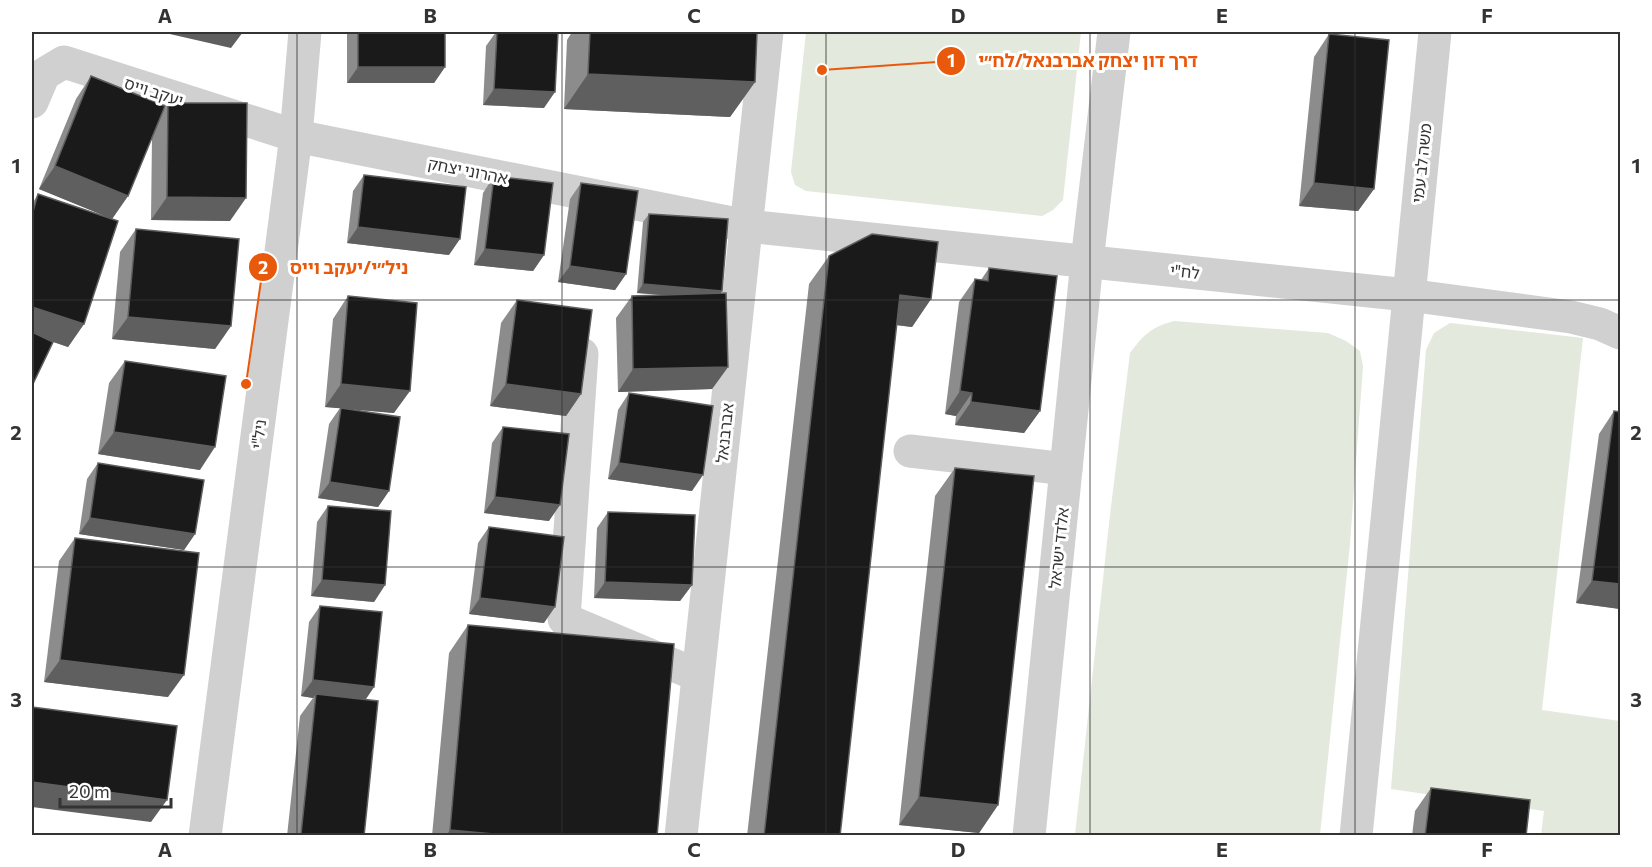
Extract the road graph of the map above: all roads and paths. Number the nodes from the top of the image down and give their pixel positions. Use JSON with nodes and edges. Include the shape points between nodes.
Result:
{"nodes":[{"id":1,"x":305,"y":32,"type":"edge"},
{"id":2,"x":767,"y":32,"type":"edge"},
{"id":3,"x":1114,"y":32,"type":"edge"},
{"id":4,"x":1434,"y":32,"type":"edge"},
{"id":5,"x":32,"y":102,"type":"edge"},
{"id":6,"x":296,"y":136,"type":"junction"},
{"id":7,"x":747,"y":226,"type":"junction"},
{"id":8,"x":1087,"y":261,"type":"junction"},
{"id":9,"x":1408,"y":295,"type":"junction"},
{"id":10,"x":584,"y":325,"type":"edge"},
{"id":11,"x":1620,"y":333,"type":"edge"},
{"id":12,"x":910,"y":450,"type":"dead end"},
{"id":13,"x":1066,"y":469,"type":"junction"},
{"id":14,"x":698,"y":675,"type":"junction"},
{"id":15,"x":205,"y":836,"type":"edge"},
{"id":16,"x":681,"y":836,"type":"edge"},
{"id":17,"x":1029,"y":836,"type":"edge"},
{"id":18,"x":1356,"y":836,"type":"edge"}],
"edges":[{"from":1,"to":6,"type":"street","name":"ניל\"י"},
{"from":2,"to":7,"type":"street","name":"אברבנאל"},
{"from":3,"to":8,"type":"street"},
{"from":4,"to":9,"type":"street","name":"משה לב עמי"},
{"from":5,"to":6,"type":"street","name":"יעקב וייס","via":[[44,74],[64,62]]},
{"from":6,"to":7,"type":"street","name":"אהרוני יצחק"},
{"from":6,"to":15,"type":"street","name":"ניל\"י"},
{"from":7,"to":8,"type":"street","name":"לח\"י"},
{"from":7,"to":14,"type":"street","name":"אברבנאל"},
{"from":8,"to":9,"type":"street","name":"לח\"י"},
{"from":8,"to":13,"type":"street","name":"אלדד ישראל"},
{"from":9,"to":11,"type":"street","name":"לח\"י","via":[[1570,317]]},
{"from":9,"to":18,"type":"street"},
{"from":10,"to":14,"type":"street","via":[[564,619]]},
{"from":12,"to":13,"type":"street"},
{"from":13,"to":17,"type":"street","name":"אלדד ישראל"},
{"from":14,"to":16,"type":"street","name":"אברבנאל"}]}
